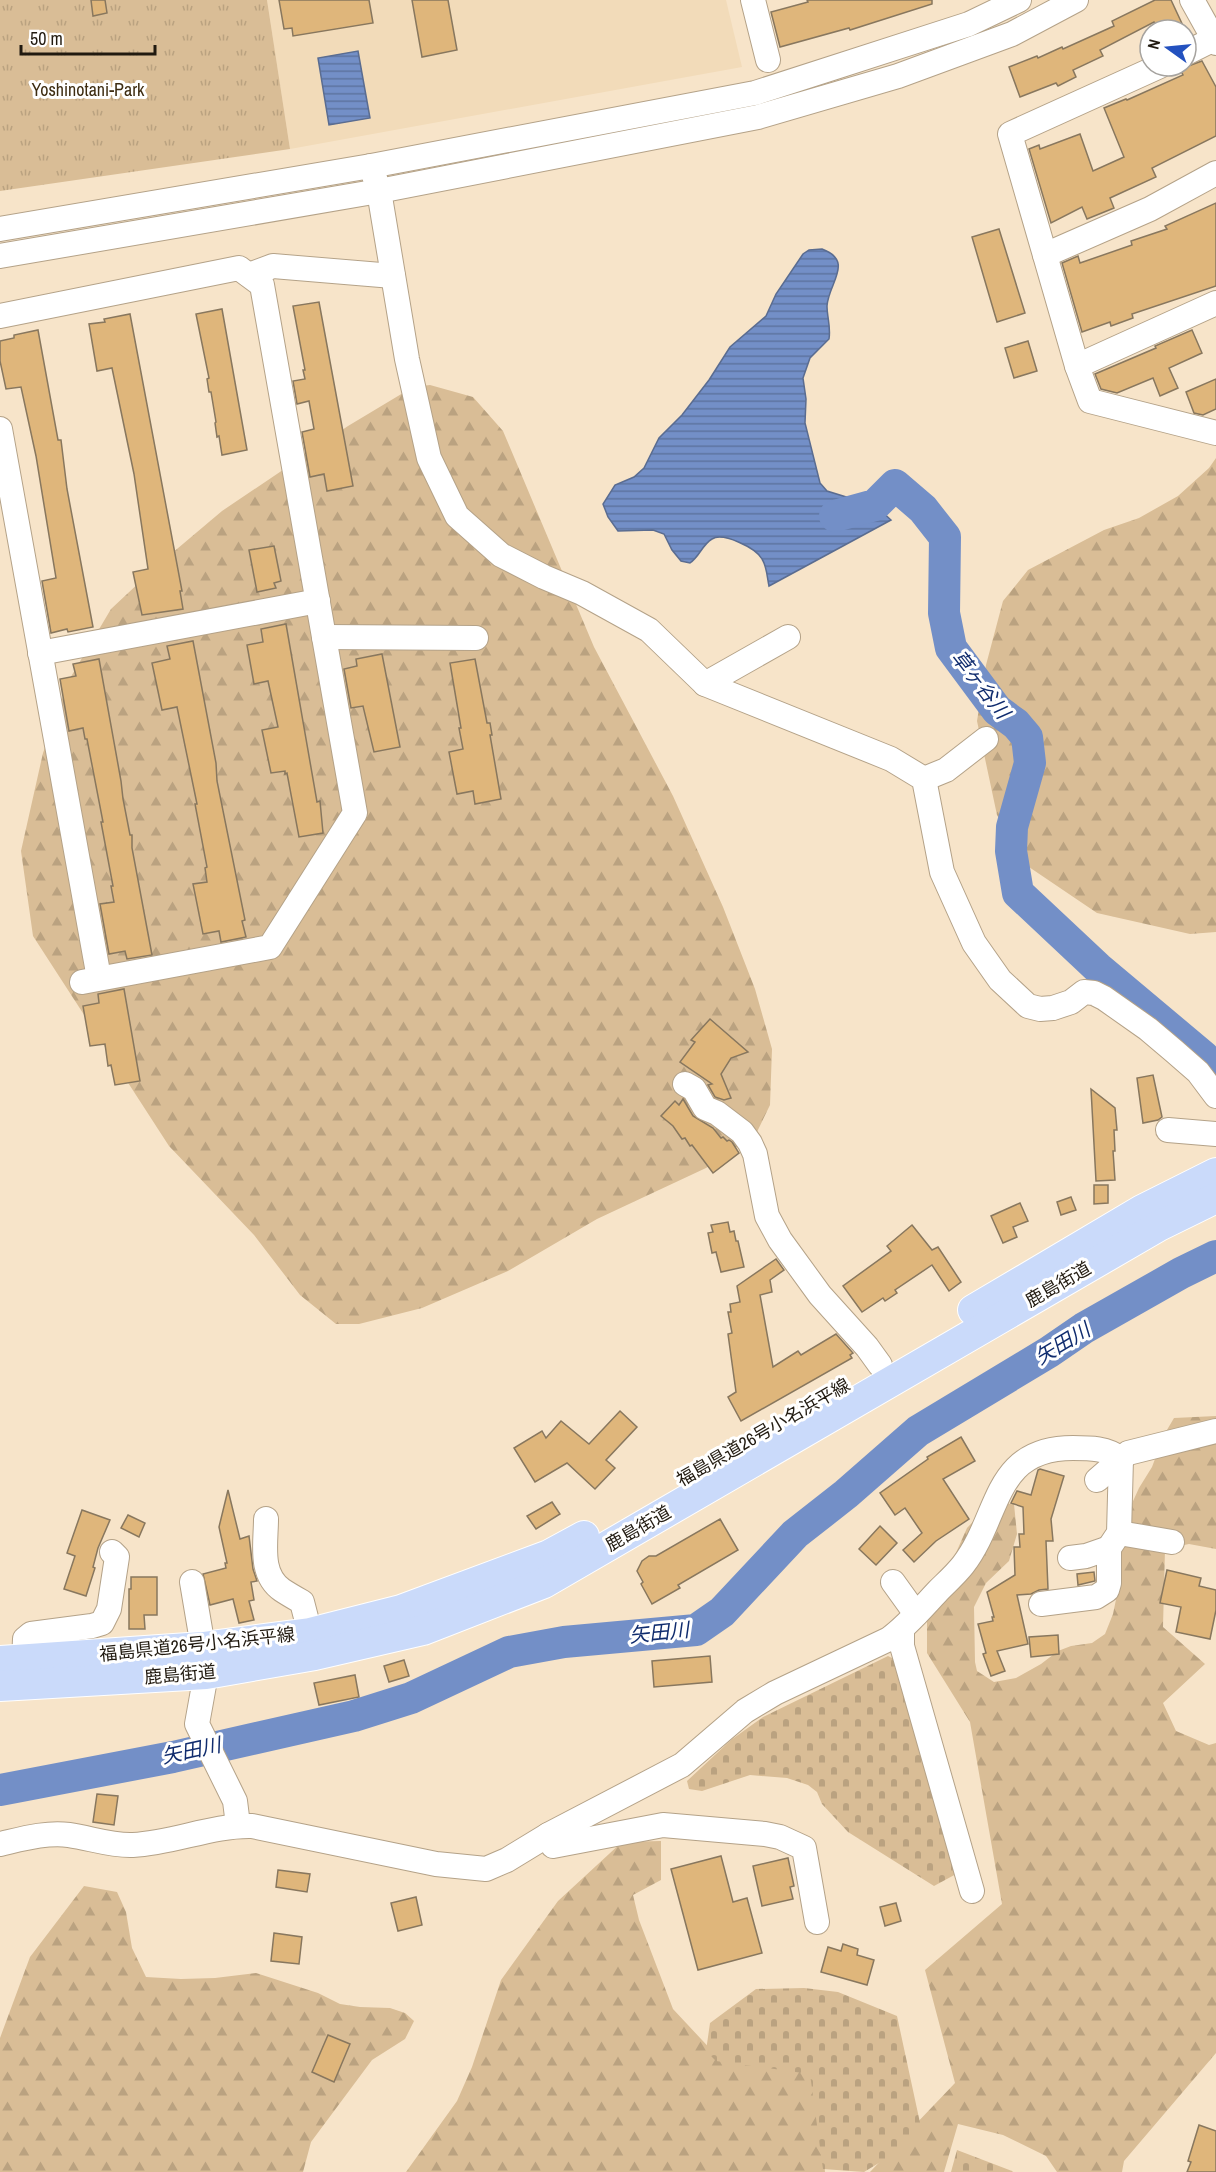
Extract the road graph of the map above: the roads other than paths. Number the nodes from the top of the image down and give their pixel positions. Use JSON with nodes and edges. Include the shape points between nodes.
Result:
{"nodes":[{"id":1,"x":753,"y":0,"type":"edge"},
{"id":2,"x":1019,"y":0,"type":"edge"},
{"id":3,"x":1076,"y":0,"type":"edge"},
{"id":4,"x":1192,"y":0,"type":"edge"},
{"id":5,"x":1215,"y":40,"type":"edge"},
{"id":6,"x":1198,"y":48,"type":"edge"},
{"id":7,"x":768,"y":60,"type":"dead end"},
{"id":8,"x":1138,"y":76,"type":"edge"},
{"id":9,"x":371,"y":166,"type":"junction"},
{"id":10,"x":1216,"y":173,"type":"edge"},
{"id":11,"x":379,"y":191,"type":"junction"},
{"id":12,"x":0,"y":229,"type":"edge"},
{"id":13,"x":1045,"y":255,"type":"junction"},
{"id":14,"x":0,"y":256,"type":"edge"},
{"id":15,"x":249,"y":274,"type":"junction"},
{"id":16,"x":393,"y":276,"type":"junction"},
{"id":17,"x":1216,"y":303,"type":"edge"},
{"id":18,"x":0,"y":316,"type":"edge"},
{"id":19,"x":1077,"y":366,"type":"junction"},
{"id":20,"x":0,"y":429,"type":"edge"},
{"id":21,"x":1216,"y":433,"type":"edge"},
{"id":22,"x":318,"y":601,"type":"junction"},
{"id":23,"x":324,"y":637,"type":"junction"},
{"id":24,"x":788,"y":637,"type":"dead end"},
{"id":25,"x":476,"y":638,"type":"dead end"},
{"id":26,"x":40,"y":653,"type":"junction"},
{"id":27,"x":705,"y":684,"type":"junction"},
{"id":28,"x":986,"y":740,"type":"dead end"},
{"id":29,"x":924,"y":779,"type":"junction"},
{"id":30,"x":685,"y":1084,"type":"dead end"},
{"id":31,"x":1216,"y":1096,"type":"edge"},
{"id":32,"x":1168,"y":1130,"type":"dead end"},
{"id":33,"x":1216,"y":1134,"type":"edge"},
{"id":34,"x":1216,"y":1173,"type":"edge"},
{"id":35,"x":1216,"y":1198,"type":"edge"},
{"id":36,"x":880,"y":1365,"type":"junction"},
{"id":37,"x":1216,"y":1431,"type":"edge"},
{"id":38,"x":1121,"y":1459,"type":"junction"},
{"id":39,"x":1097,"y":1480,"type":"dead end"},
{"id":40,"x":266,"y":1519,"type":"dead end"},
{"id":41,"x":1114,"y":1540,"type":"junction"},
{"id":42,"x":1172,"y":1542,"type":"dead end"},
{"id":43,"x":112,"y":1552,"type":"dead end"},
{"id":44,"x":1070,"y":1558,"type":"dead end"},
{"id":45,"x":192,"y":1582,"type":"dead end"},
{"id":46,"x":893,"y":1582,"type":"dead end"},
{"id":47,"x":1041,"y":1604,"type":"dead end"},
{"id":48,"x":909,"y":1622,"type":"junction"},
{"id":49,"x":310,"y":1633,"type":"junction"},
{"id":50,"x":12,"y":1660,"type":"edge"},
{"id":51,"x":204,"y":1661,"type":"junction"},
{"id":52,"x":0,"y":1686,"type":"edge"},
{"id":53,"x":238,"y":1826,"type":"junction"},
{"id":54,"x":548,"y":1835,"type":"junction"},
{"id":55,"x":0,"y":1844,"type":"edge"},
{"id":56,"x":972,"y":1891,"type":"dead end"},
{"id":57,"x":818,"y":1922,"type":"dead end"}],
"edges":[{"from":1,"to":7,"type":"street"},
{"from":2,"to":9,"type":"street","via":[[969,24],[755,93]]},
{"from":3,"to":11,"type":"street","via":[[1012,34],[898,76],[758,117]]},
{"from":4,"to":5,"type":"street"},
{"from":5,"to":6,"type":"street"},
{"from":8,"to":13,"type":"street","via":[[1010,134]]},
{"from":9,"to":11,"type":"street"},
{"from":9,"to":12,"type":"street"},
{"from":10,"to":13,"type":"street","via":[[1150,209]]},
{"from":11,"to":14,"type":"street"},
{"from":11,"to":16,"type":"street"},
{"from":13,"to":19,"type":"street"},
{"from":15,"to":16,"type":"street","via":[[273,266]]},
{"from":15,"to":18,"type":"street","via":[[239,268]]},
{"from":15,"to":22,"type":"street","via":[[262,285]]},
{"from":16,"to":27,"type":"street","via":[[429,458],[457,516],[501,555],[649,630]]},
{"from":17,"to":19,"type":"street"},
{"from":19,"to":21,"type":"street","via":[[1090,401]]},
{"from":20,"to":26,"type":"street"},
{"from":22,"to":23,"type":"street"},
{"from":22,"to":26,"type":"street"},
{"from":23,"to":25,"type":"street"},
{"from":23,"to":26,"type":"street","via":[[355,813],[270,947],[90,980]]},
{"from":24,"to":27,"type":"street"},
{"from":27,"to":29,"type":"street","via":[[891,759]]},
{"from":28,"to":29,"type":"street","via":[[946,770]]},
{"from":29,"to":31,"type":"street","via":[[942,872],[974,943],[999,980],[1028,1006],[1041,1009],[1071,1002],[1084,992],[1104,998],[1149,1029],[1198,1072]]},
{"from":30,"to":36,"type":"street","via":[[694,1089],[705,1108],[742,1132],[750,1143],[767,1216],[780,1240],[820,1295]]},
{"from":32,"to":33,"type":"street"},
{"from":34,"to":36,"type":"main road","name":"福島県道26号小名浜平線","via":[[1142,1210]]},
{"from":35,"to":51,"type":"main road","name":"鹿島街道","via":[[1159,1226],[544,1583],[423,1630],[315,1655]]},
{"from":36,"to":49,"type":"main road","name":"福島県道26号小名浜平線","via":[[549,1555],[401,1610]]},
{"from":37,"to":38,"type":"street","via":[[1128,1453]]},
{"from":38,"to":39,"type":"street"},
{"from":38,"to":41,"type":"street"},
{"from":38,"to":48,"type":"street","via":[[1103,1450],[1062,1448],[1039,1454],[1016,1467],[1002,1485],[976,1545],[962,1566]]},
{"from":40,"to":49,"type":"street","via":[[268,1574],[280,1589],[302,1602]]},
{"from":41,"to":42,"type":"street"},
{"from":41,"to":44,"type":"street","via":[[1086,1556]]},
{"from":41,"to":47,"type":"street","via":[[1107,1590],[1096,1597]]},
{"from":43,"to":50,"type":"street","via":[[117,1557],[109,1609],[102,1623],[32,1634]]},
{"from":45,"to":51,"type":"street"},
{"from":46,"to":48,"type":"street"},
{"from":48,"to":54,"type":"street","via":[[889,1639],[774,1693],[745,1711],[682,1765]]},
{"from":48,"to":56,"type":"street","via":[[903,1646]]},
{"from":49,"to":51,"type":"main road","name":"福島県道26号小名浜平線"},
{"from":50,"to":51,"type":"main road","name":"福島県道26号小名浜平線"},
{"from":51,"to":52,"type":"main road","name":"鹿島街道"},
{"from":51,"to":53,"type":"street","via":[[196,1724],[236,1801]]},
{"from":53,"to":54,"type":"street","via":[[486,1869]]},
{"from":53,"to":55,"type":"street","via":[[130,1846],[68,1835]]},
{"from":54,"to":57,"type":"street","via":[[553,1846],[663,1825],[780,1837],[804,1848]]}]}
